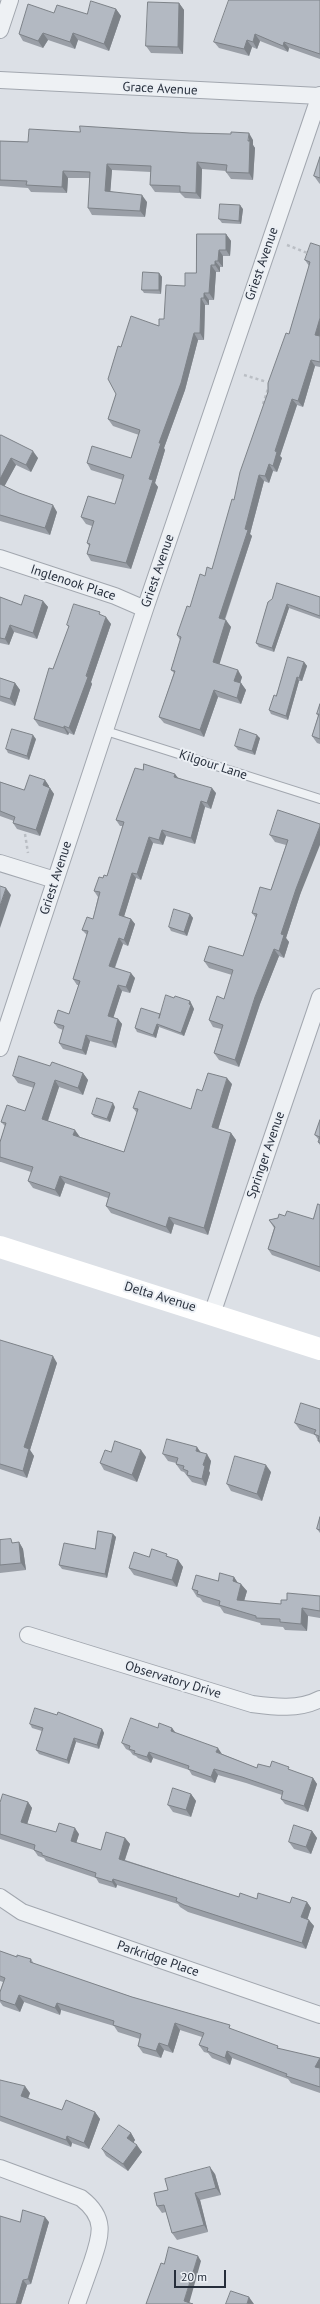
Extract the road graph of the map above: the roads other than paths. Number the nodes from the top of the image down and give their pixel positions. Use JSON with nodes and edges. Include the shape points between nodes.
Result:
{"nodes":[{"id":1,"x":10,"y":0,"type":"edge"},
{"id":2,"x":0,"y":30,"type":"edge"},
{"id":3,"x":0,"y":80,"type":"edge"},
{"id":4,"x":320,"y":96,"type":"edge"},
{"id":5,"x":0,"y":558,"type":"edge"},
{"id":6,"x":145,"y":609,"type":"junction"},
{"id":7,"x":106,"y":731,"type":"junction"},
{"id":8,"x":320,"y":799,"type":"edge"},
{"id":9,"x":0,"y":863,"type":"edge"},
{"id":10,"x":55,"y":880,"type":"junction"},
{"id":11,"x":320,"y":997,"type":"edge"},
{"id":12,"x":0,"y":1048,"type":"edge"},
{"id":13,"x":0,"y":1247,"type":"edge"},
{"id":14,"x":212,"y":1314,"type":"junction"},
{"id":15,"x":320,"y":1349,"type":"edge"},
{"id":16,"x":28,"y":1635,"type":"dead end"},
{"id":17,"x":320,"y":1699,"type":"edge"},
{"id":18,"x":0,"y":1897,"type":"edge"},
{"id":19,"x":320,"y":2015,"type":"edge"},
{"id":20,"x":0,"y":2168,"type":"edge"},
{"id":21,"x":77,"y":2304,"type":"edge"}],
"edges":[{"from":1,"to":2,"type":"street"},
{"from":3,"to":4,"type":"street","name":"Grace Avenue"},
{"from":4,"to":6,"type":"street","name":"Griest Avenue"},
{"from":5,"to":6,"type":"street","name":"Inglenook Place"},
{"from":6,"to":7,"type":"street","name":"Griest Avenue"},
{"from":7,"to":8,"type":"lane","name":"Kilgour Lane"},
{"from":7,"to":10,"type":"street","name":"Griest Avenue"},
{"from":9,"to":10,"type":"street"},
{"from":10,"to":12,"type":"street","name":"Griest Avenue"},
{"from":11,"to":14,"type":"street","name":"Springer Avenue"},
{"from":13,"to":14,"type":"street","name":"Delta Avenue"},
{"from":14,"to":15,"type":"street","name":"Delta Avenue"},
{"from":16,"to":17,"type":"street","name":"Observatory Drive","via":[[252,1704],[293,1706]]},
{"from":18,"to":19,"type":"street","name":"Parkridge Place","via":[[22,1912]]},
{"from":20,"to":21,"type":"street","via":[[81,2198],[96,2214],[100,2225],[99,2242]]}]}
